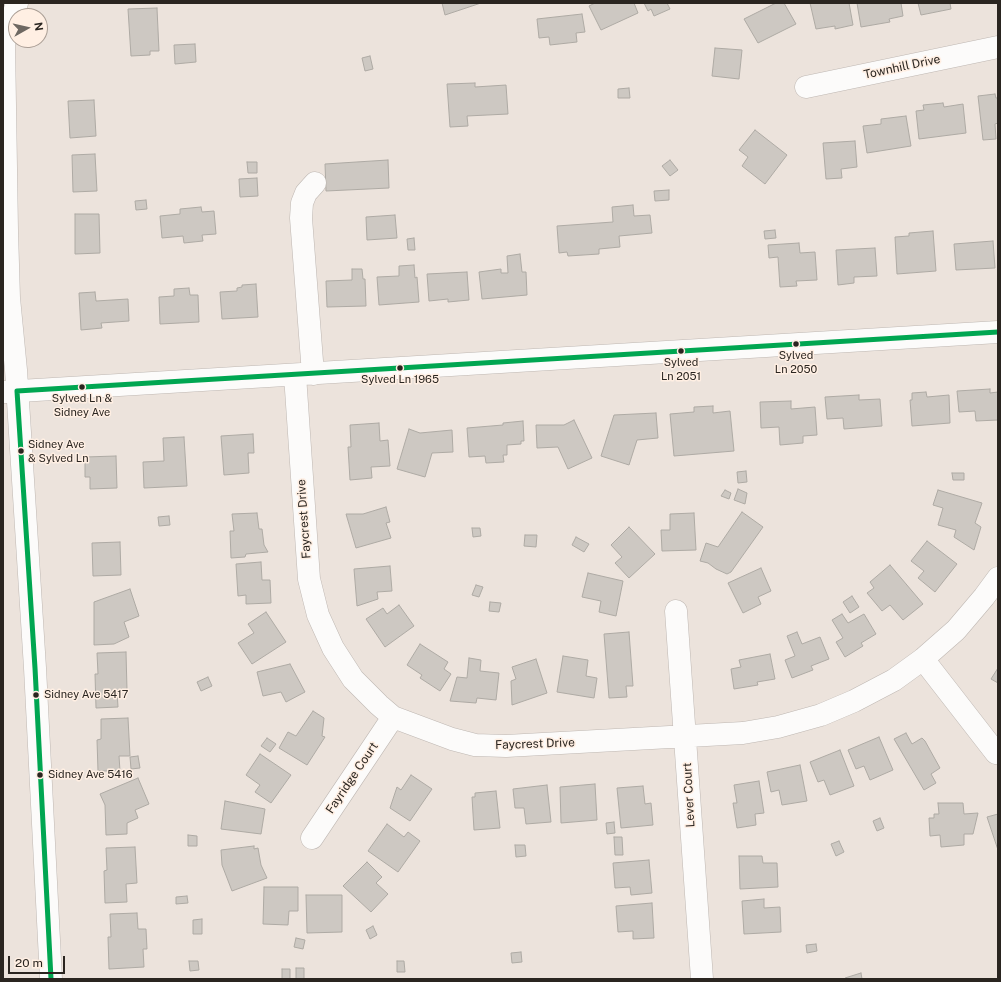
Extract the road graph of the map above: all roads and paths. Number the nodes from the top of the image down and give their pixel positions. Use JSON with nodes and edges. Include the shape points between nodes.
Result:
{"nodes":[{"id":1,"x":18,"y":3,"type":"edge"},
{"id":2,"x":3,"y":44,"type":"edge"},
{"id":3,"x":998,"y":47,"type":"edge"},
{"id":4,"x":806,"y":87,"type":"dead end"},
{"id":5,"x":315,"y":183,"type":"dead end"},
{"id":6,"x":998,"y":332,"type":"edge"},
{"id":7,"x":304,"y":374,"type":"junction"},
{"id":8,"x":10,"y":392,"type":"edge"},
{"id":9,"x":998,"y":578,"type":"edge"},
{"id":10,"x":676,"y":611,"type":"dead end"},
{"id":11,"x":923,"y":659,"type":"junction"},
{"id":12,"x":393,"y":717,"type":"junction"},
{"id":13,"x":686,"y":736,"type":"junction"},
{"id":14,"x":996,"y":753,"type":"dead end"},
{"id":15,"x":312,"y":838,"type":"dead end"},
{"id":16,"x":52,"y":979,"type":"edge"},
{"id":17,"x":702,"y":979,"type":"edge"}],
"edges":[{"from":1,"to":2,"type":"street"},
{"from":2,"to":8,"type":"street"},
{"from":3,"to":4,"type":"street","name":"Townhill Drive"},
{"from":5,"to":7,"type":"street","name":"Faycrest Drive","via":[[306,193],[301,218]]},
{"from":6,"to":7,"type":"street"},
{"from":7,"to":8,"type":"street"},
{"from":7,"to":12,"type":"street","name":"Faycrest Drive","via":[[309,579],[318,615],[333,648],[353,679]]},
{"from":8,"to":16,"type":"street","via":[[35,668]]},
{"from":9,"to":11,"type":"street","name":"Faycrest Drive","via":[[956,630]]},
{"from":10,"to":13,"type":"street","name":"Lever Court"},
{"from":11,"to":13,"type":"street","name":"Faycrest Drive","via":[[887,683],[821,715],[778,727],[743,733]]},
{"from":11,"to":14,"type":"street"},
{"from":12,"to":13,"type":"street","name":"Faycrest Drive","via":[[475,745],[506,746]]},
{"from":12,"to":15,"type":"street","name":"Fayridge Court"},
{"from":13,"to":17,"type":"street","name":"Lever Court"}]}
